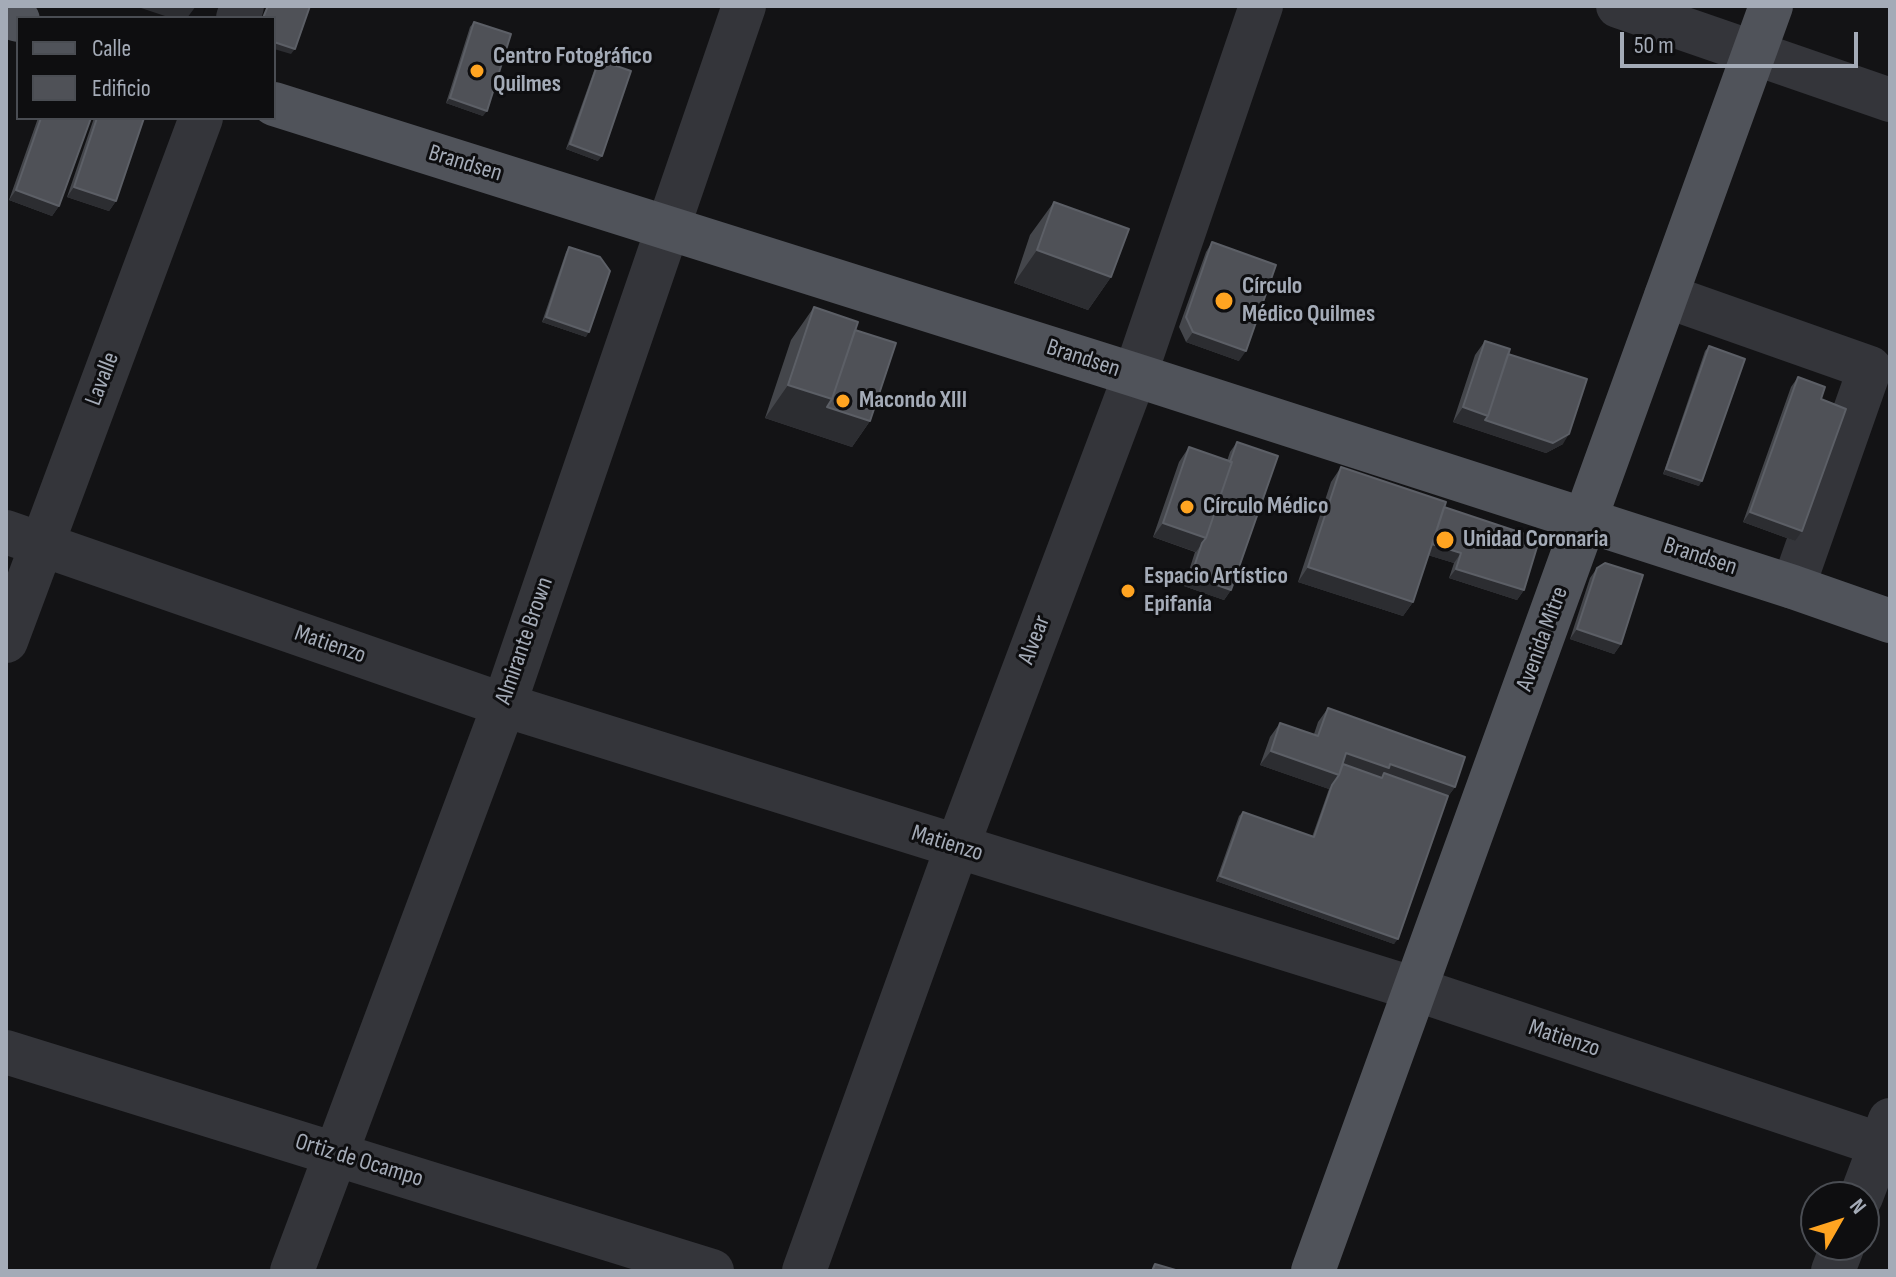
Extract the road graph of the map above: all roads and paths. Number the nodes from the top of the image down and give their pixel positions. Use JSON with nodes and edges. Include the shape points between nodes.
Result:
{"nodes":[{"id":1,"x":744,"y":6,"type":"edge"},
{"id":2,"x":1261,"y":6,"type":"edge"},
{"id":3,"x":1618,"y":6,"type":"edge"},
{"id":4,"x":1771,"y":6,"type":"edge"},
{"id":5,"x":1754,"y":54,"type":"junction"},
{"id":6,"x":1890,"y":100,"type":"edge"},
{"id":7,"x":276,"y":105,"type":"edge"},
{"id":8,"x":200,"y":120,"type":"edge"},
{"id":9,"x":667,"y":227,"type":"junction"},
{"id":10,"x":1666,"y":296,"type":"junction"},
{"id":11,"x":1135,"y":375,"type":"junction"},
{"id":12,"x":1587,"y":520,"type":"junction"},
{"id":13,"x":24,"y":538,"type":"edge"},
{"id":14,"x":1793,"y":587,"type":"junction"},
{"id":15,"x":1890,"y":621,"type":"edge"},
{"id":16,"x":6,"y":641,"type":"edge"},
{"id":17,"x":504,"y":705,"type":"junction"},
{"id":18,"x":957,"y":847,"type":"junction"},
{"id":19,"x":1415,"y":989,"type":"junction"},
{"id":20,"x":6,"y":1052,"type":"edge"},
{"id":21,"x":1887,"y":1137,"type":"edge"},
{"id":22,"x":335,"y":1153,"type":"junction"},
{"id":23,"x":1868,"y":1181,"type":"edge"},
{"id":24,"x":292,"y":1271,"type":"edge"},
{"id":25,"x":712,"y":1271,"type":"edge"},
{"id":26,"x":804,"y":1271,"type":"edge"},
{"id":27,"x":1313,"y":1271,"type":"edge"}],
"edges":[{"from":1,"to":9,"type":"street","name":"Almirante Brown"},
{"from":2,"to":11,"type":"street","name":"Alvear"},
{"from":3,"to":5,"type":"street"},
{"from":4,"to":5,"type":"main road","name":"Avenida Mitre"},
{"from":5,"to":6,"type":"street"},
{"from":5,"to":10,"type":"main road","name":"Avenida Mitre"},
{"from":7,"to":9,"type":"main road","name":"Brandsen"},
{"from":8,"to":13,"type":"street","name":"Lavalle"},
{"from":9,"to":11,"type":"main road","name":"Brandsen"},
{"from":9,"to":17,"type":"street","name":"Almirante Brown"},
{"from":10,"to":12,"type":"main road","name":"Avenida Mitre"},
{"from":10,"to":14,"type":"street","via":[[1870,368]]},
{"from":11,"to":12,"type":"main road","name":"Brandsen"},
{"from":11,"to":18,"type":"street","name":"Alvear"},
{"from":12,"to":14,"type":"main road","name":"Brandsen"},
{"from":12,"to":19,"type":"main road","name":"Avenida Mitre"},
{"from":13,"to":16,"type":"street","name":"Lavalle"},
{"from":13,"to":17,"type":"street","name":"Matienzo"},
{"from":14,"to":15,"type":"main road","name":"Brandsen"},
{"from":17,"to":18,"type":"street","name":"Matienzo"},
{"from":17,"to":22,"type":"street","name":"Almirante Brown"},
{"from":18,"to":19,"type":"street","name":"Matienzo"},
{"from":18,"to":26,"type":"street","name":"Alvear"},
{"from":19,"to":21,"type":"street","name":"Matienzo"},
{"from":19,"to":27,"type":"main road","name":"Avenida Mitre"},
{"from":20,"to":22,"type":"street","name":"Ortiz de Ocampo"},
{"from":21,"to":23,"type":"street"},
{"from":22,"to":24,"type":"street","name":"Almirante Brown"},
{"from":22,"to":25,"type":"street","name":"Ortiz de Ocampo"}]}
